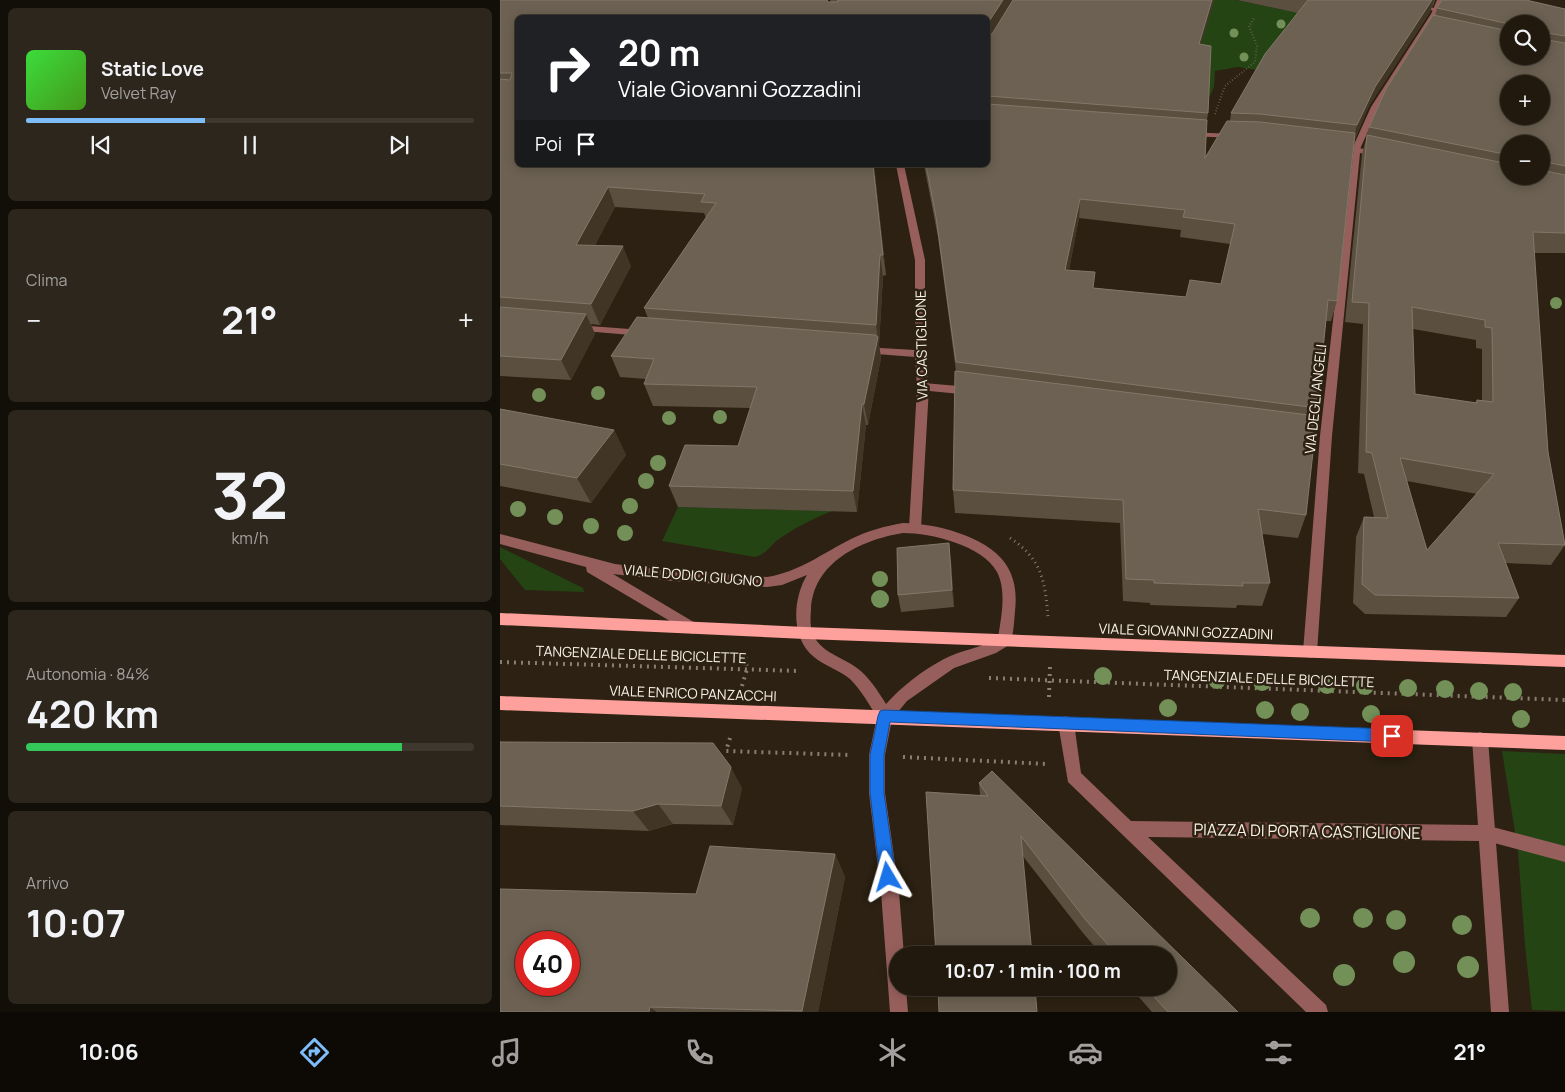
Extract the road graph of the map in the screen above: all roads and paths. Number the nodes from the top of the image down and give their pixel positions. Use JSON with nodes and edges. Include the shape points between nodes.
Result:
{"nodes":[{"id":1,"x":1393,"y":0,"type":"edge"},
{"id":2,"x":1440,"y":0,"type":"edge"},
{"id":3,"x":1435,"y":9,"type":"junction"},
{"id":4,"x":1255,"y":17,"type":"dead end"},
{"id":5,"x":1424,"y":28,"type":"junction"},
{"id":6,"x":1434,"y":30,"type":"edge"},
{"id":7,"x":1182,"y":134,"type":"edge"},
{"id":8,"x":1208,"y":136,"type":"junction"},
{"id":9,"x":1246,"y":136,"type":"edge"},
{"id":10,"x":1327,"y":145,"type":"edge"},
{"id":11,"x":1356,"y":149,"type":"junction"},
{"id":12,"x":1384,"y":155,"type":"edge"},
{"id":13,"x":900,"y":167,"type":"edge"},
{"id":14,"x":569,"y":328,"type":"edge"},
{"id":15,"x":658,"y":334,"type":"edge"},
{"id":16,"x":855,"y":349,"type":"edge"},
{"id":17,"x":920,"y":354,"type":"junction"},
{"id":18,"x":923,"y":387,"type":"junction"},
{"id":19,"x":979,"y":392,"type":"edge"},
{"id":20,"x":915,"y":528,"type":"junction"},
{"id":21,"x":500,"y":539,"type":"edge"},
{"id":22,"x":830,"y":559,"type":"junction"},
{"id":23,"x":584,"y":562,"type":"junction"},
{"id":24,"x":1047,"y":607,"type":"dead end"},
{"id":25,"x":500,"y":619,"type":"edge"},
{"id":26,"x":692,"y":628,"type":"junction"},
{"id":27,"x":743,"y":630,"type":"junction"},
{"id":28,"x":805,"y":633,"type":"junction"},
{"id":29,"x":1004,"y":641,"type":"junction"},
{"id":30,"x":1050,"y":642,"type":"junction"},
{"id":31,"x":1310,"y":652,"type":"junction"},
{"id":32,"x":1565,"y":661,"type":"edge"},
{"id":33,"x":500,"y":662,"type":"edge"},
{"id":34,"x":746,"y":669,"type":"junction"},
{"id":35,"x":780,"y":670,"type":"dead end"},
{"id":36,"x":981,"y":678,"type":"dead end"},
{"id":37,"x":1050,"y":680,"type":"junction"},
{"id":38,"x":1565,"y":700,"type":"edge"},
{"id":39,"x":500,"y":703,"type":"edge"},
{"id":40,"x":736,"y":711,"type":"junction"},
{"id":41,"x":884,"y":716,"type":"junction"},
{"id":42,"x":1048,"y":722,"type":"junction"},
{"id":43,"x":1066,"y":723,"type":"junction"},
{"id":44,"x":1480,"y":739,"type":"junction"},
{"id":45,"x":1565,"y":742,"type":"edge"},
{"id":46,"x":726,"y":751,"type":"dead end"},
{"id":47,"x":1048,"y":764,"type":"dead end"},
{"id":48,"x":1128,"y":829,"type":"junction"},
{"id":49,"x":1485,"y":833,"type":"junction"},
{"id":50,"x":1565,"y":854,"type":"edge"},
{"id":51,"x":899,"y":1012,"type":"edge"},
{"id":52,"x":1319,"y":1012,"type":"edge"},
{"id":53,"x":1500,"y":1012,"type":"edge"}],
"edges":[{"from":1,"to":3,"type":"street"},
{"from":2,"to":3,"type":"street","name":"VIA DEGLI ANGELI"},
{"from":3,"to":5,"type":"street","name":"VIA DEGLI ANGELI"},
{"from":4,"to":8,"type":"path","via":[[1249,26],[1257,46],[1254,62],[1224,86]]},
{"from":5,"to":6,"type":"street"},
{"from":5,"to":11,"type":"street","name":"VIA DEGLI ANGELI","via":[[1368,119]]},
{"from":7,"to":8,"type":"street"},
{"from":8,"to":9,"type":"street"},
{"from":10,"to":11,"type":"street"},
{"from":11,"to":12,"type":"street"},
{"from":11,"to":31,"type":"street","name":"VIA DEGLI ANGELI","via":[[1321,435]]},
{"from":13,"to":17,"type":"street","name":"VIA CASTIGLIONE","via":[[920,260]]},
{"from":14,"to":15,"type":"street"},
{"from":16,"to":17,"type":"street"},
{"from":17,"to":18,"type":"street","name":"VIA CASTIGLIONE"},
{"from":18,"to":19,"type":"street"},
{"from":18,"to":20,"type":"street","name":"VIA CASTIGLIONE"},
{"from":20,"to":22,"type":"street","via":[[870,536]]},
{"from":20,"to":29,"type":"street","via":[[958,538],[996,559],[1004,574],[1008,595]]},
{"from":21,"to":23,"type":"street","name":"VIALE DODICI GIUGNO"},
{"from":22,"to":23,"type":"street","name":"VIALE DODICI GIUGNO","via":[[792,577],[767,582],[646,573]]},
{"from":22,"to":28,"type":"street","via":[[821,566],[809,586],[804,607]]},
{"from":23,"to":26,"type":"street","name":"VIALE DODICI GIUGNO"},
{"from":24,"to":30,"type":"path"},
{"from":25,"to":26,"type":"main road"},
{"from":26,"to":27,"type":"main road"},
{"from":27,"to":28,"type":"main road"},
{"from":27,"to":34,"type":"path"},
{"from":28,"to":29,"type":"main road","name":"VIALE GIOVANNI GOZZADINI"},
{"from":28,"to":41,"type":"street","via":[[821,655],[853,673],[874,697]]},
{"from":29,"to":30,"type":"main road","name":"VIALE GIOVANNI GOZZADINI"},
{"from":29,"to":41,"type":"street","via":[[949,662],[902,696]]},
{"from":30,"to":31,"type":"main road","name":"VIALE GIOVANNI GOZZADINI"},
{"from":30,"to":37,"type":"path"},
{"from":31,"to":32,"type":"main road","name":"VIALE GIOVANNI GOZZADINI"},
{"from":33,"to":34,"type":"path","name":"TANGENZIALE DELLE BICICLETTE"},
{"from":34,"to":35,"type":"path","name":"TANGENZIALE DELLE BICICLETTE"},
{"from":34,"to":40,"type":"path"},
{"from":36,"to":37,"type":"path","name":"TANGENZIALE DELLE BICICLETTE"},
{"from":37,"to":38,"type":"path","name":"TANGENZIALE DELLE BICICLETTE"},
{"from":37,"to":42,"type":"path"},
{"from":39,"to":40,"type":"main road","name":"VIALE ENRICO PANZACCHI"},
{"from":40,"to":41,"type":"main road","name":"VIALE ENRICO PANZACCHI"},
{"from":40,"to":46,"type":"path"},
{"from":41,"to":42,"type":"main road"},
{"from":41,"to":51,"type":"street","via":[[877,755],[877,793],[890,892]]},
{"from":42,"to":43,"type":"main road"},
{"from":42,"to":47,"type":"path"},
{"from":43,"to":44,"type":"main road"},
{"from":43,"to":48,"type":"street","via":[[1074,777]]},
{"from":44,"to":45,"type":"main road"},
{"from":44,"to":49,"type":"street"},
{"from":48,"to":49,"type":"street","name":"PIAZZA DI PORTA CASTIGLIONE"},
{"from":48,"to":52,"type":"street"},
{"from":49,"to":50,"type":"street","name":"PIAZZA DI PORTA CASTIGLIONE"},
{"from":49,"to":53,"type":"street"}]}
